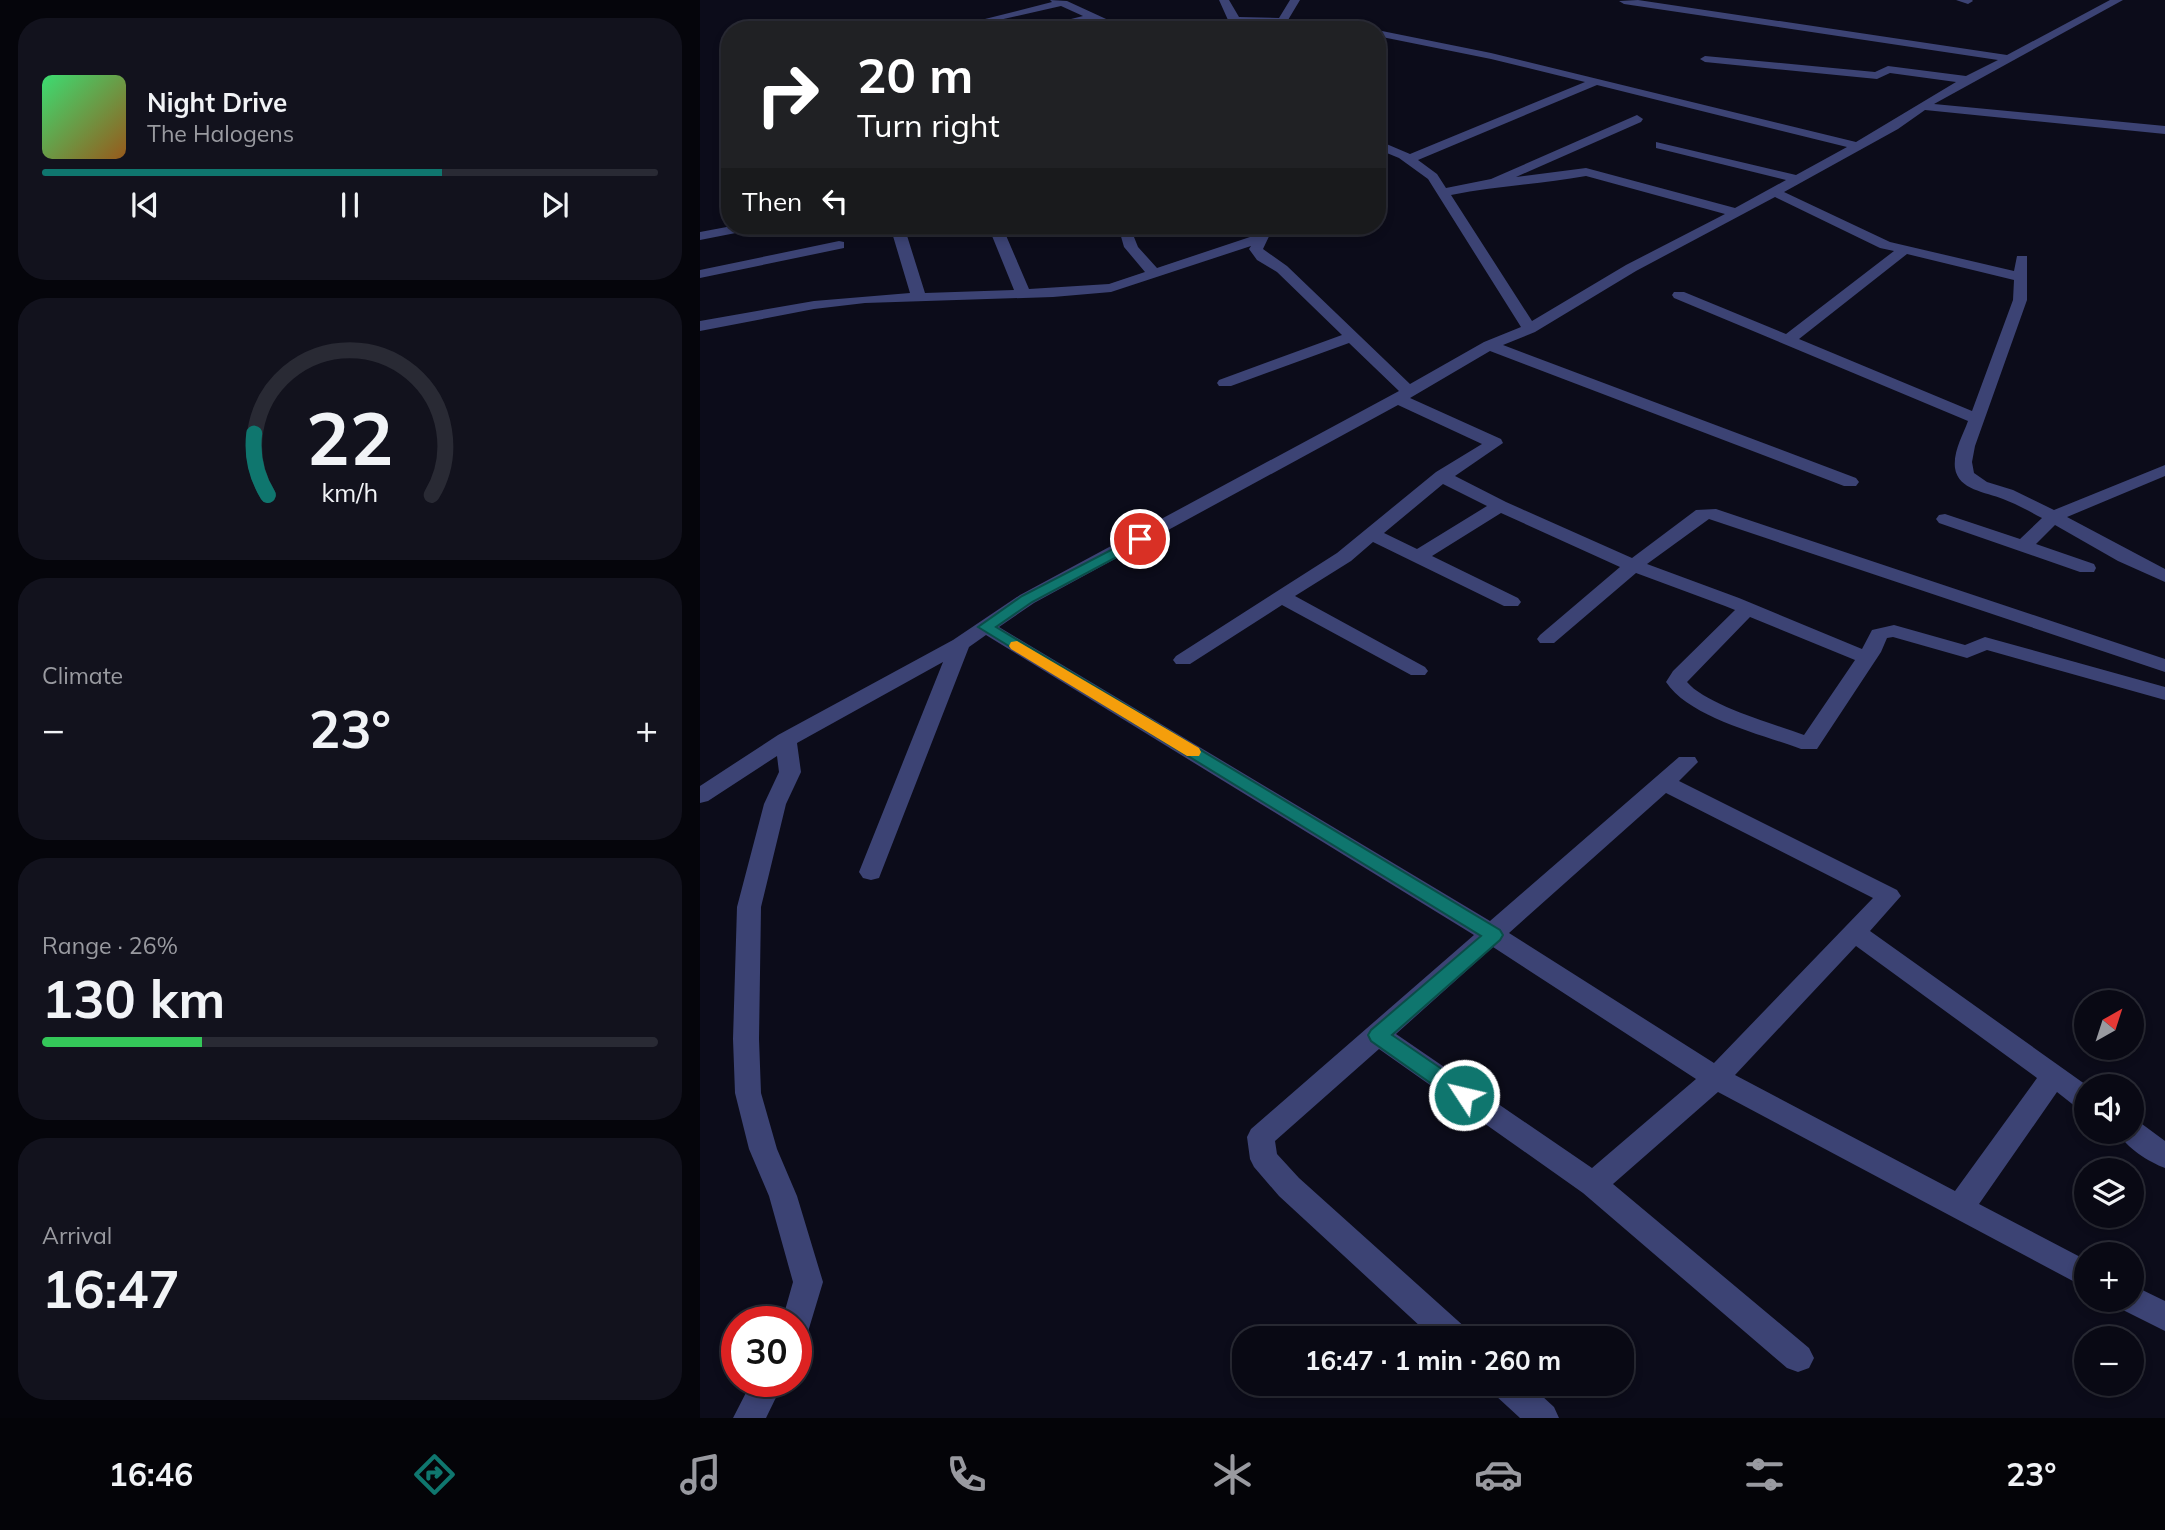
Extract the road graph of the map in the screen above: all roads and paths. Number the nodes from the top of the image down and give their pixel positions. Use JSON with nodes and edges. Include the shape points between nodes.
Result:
{"nodes":[{"id":1,"x":1224,"y":0,"type":"edge"},
{"id":2,"x":1961,"y":0,"type":"edge"},
{"id":3,"x":2118,"y":0,"type":"edge"},
{"id":4,"x":1295,"y":1,"type":"edge"},
{"id":5,"x":1624,"y":1,"type":"edge"},
{"id":6,"x":1968,"y":1,"type":"edge"},
{"id":7,"x":1059,"y":2,"type":"edge"},
{"id":8,"x":1095,"y":16,"type":"junction"},
{"id":9,"x":990,"y":19,"type":"dead end"},
{"id":10,"x":1072,"y":21,"type":"edge"},
{"id":11,"x":1106,"y":21,"type":"edge"},
{"id":12,"x":1246,"y":21,"type":"edge"},
{"id":13,"x":1282,"y":21,"type":"edge"},
{"id":14,"x":1386,"y":35,"type":"edge"},
{"id":15,"x":2008,"y":58,"type":"junction"},
{"id":16,"x":1705,"y":59,"type":"dead end"},
{"id":17,"x":1968,"y":80,"type":"junction"},
{"id":18,"x":1596,"y":82,"type":"junction"},
{"id":19,"x":1923,"y":106,"type":"junction"},
{"id":20,"x":1637,"y":119,"type":"dead end"},
{"id":21,"x":2165,"y":130,"type":"edge"},
{"id":22,"x":1660,"y":145,"type":"dead end"},
{"id":23,"x":1858,"y":146,"type":"junction"},
{"id":24,"x":1386,"y":148,"type":"edge"},
{"id":25,"x":1409,"y":159,"type":"junction"},
{"id":26,"x":1796,"y":178,"type":"junction"},
{"id":27,"x":1495,"y":182,"type":"junction"},
{"id":28,"x":1444,"y":192,"type":"junction"},
{"id":29,"x":1774,"y":192,"type":"junction"},
{"id":30,"x":1737,"y":213,"type":"junction"},
{"id":31,"x":721,"y":232,"type":"edge"},
{"id":32,"x":900,"y":235,"type":"edge"},
{"id":33,"x":999,"y":235,"type":"edge"},
{"id":34,"x":1126,"y":235,"type":"edge"},
{"id":35,"x":1256,"y":235,"type":"edge"},
{"id":36,"x":1263,"y":235,"type":"edge"},
{"id":37,"x":700,"y":236,"type":"edge"},
{"id":38,"x":839,"y":245,"type":"dead end"},
{"id":39,"x":1903,"y":251,"type":"junction"},
{"id":40,"x":2022,"y":259,"type":"dead end"},
{"id":41,"x":700,"y":274,"type":"edge"},
{"id":42,"x":1155,"y":274,"type":"junction"},
{"id":43,"x":2021,"y":277,"type":"junction"},
{"id":44,"x":1023,"y":293,"type":"junction"},
{"id":45,"x":1679,"y":295,"type":"dead end"},
{"id":46,"x":919,"y":298,"type":"junction"},
{"id":47,"x":700,"y":326,"type":"edge"},
{"id":48,"x":1530,"y":329,"type":"junction"},
{"id":49,"x":1351,"y":337,"type":"junction"},
{"id":50,"x":1788,"y":340,"type":"junction"},
{"id":51,"x":1489,"y":345,"type":"junction"},
{"id":52,"x":1225,"y":383,"type":"dead end"},
{"id":53,"x":1403,"y":395,"type":"junction"},
{"id":54,"x":1978,"y":419,"type":"junction"},
{"id":55,"x":2165,"y":470,"type":"edge"},
{"id":56,"x":1442,"y":476,"type":"junction"},
{"id":57,"x":1850,"y":482,"type":"dead end"},
{"id":58,"x":1500,"y":506,"type":"junction"},
{"id":59,"x":2054,"y":516,"type":"junction"},
{"id":60,"x":1945,"y":519,"type":"dead end"},
{"id":61,"x":1373,"y":535,"type":"junction"},
{"id":62,"x":2022,"y":546,"type":"junction"},
{"id":63,"x":1418,"y":557,"type":"junction"},
{"id":64,"x":1632,"y":565,"type":"junction"},
{"id":65,"x":2087,"y":568,"type":"dead end"},
{"id":66,"x":2165,"y":576,"type":"edge"},
{"id":67,"x":1282,"y":597,"type":"junction"},
{"id":68,"x":1511,"y":602,"type":"dead end"},
{"id":69,"x":1746,"y":609,"type":"junction"},
{"id":70,"x":986,"y":627,"type":"junction"},
{"id":71,"x":1547,"y":639,"type":"dead end"},
{"id":72,"x":960,"y":644,"type":"junction"},
{"id":73,"x":1867,"y":659,"type":"junction"},
{"id":74,"x":1182,"y":660,"type":"dead end"},
{"id":75,"x":2165,"y":666,"type":"edge"},
{"id":76,"x":1418,"y":671,"type":"dead end"},
{"id":77,"x":2165,"y":694,"type":"edge"},
{"id":78,"x":786,"y":740,"type":"junction"},
{"id":79,"x":1688,"y":762,"type":"dead end"},
{"id":80,"x":1664,"y":783,"type":"junction"},
{"id":81,"x":700,"y":796,"type":"edge"},
{"id":82,"x":872,"y":872,"type":"dead end"},
{"id":83,"x":1853,"y":931,"type":"junction"},
{"id":84,"x":1494,"y":935,"type":"junction"},
{"id":85,"x":1378,"y":1035,"type":"junction"},
{"id":86,"x":2054,"y":1075,"type":"junction"},
{"id":87,"x":1716,"y":1078,"type":"junction"},
{"id":88,"x":2074,"y":1089,"type":"edge"},
{"id":89,"x":2144,"y":1141,"type":"edge"},
{"id":90,"x":2165,"y":1156,"type":"edge"},
{"id":91,"x":1593,"y":1184,"type":"junction"},
{"id":92,"x":1959,"y":1208,"type":"junction"},
{"id":93,"x":2074,"y":1269,"type":"edge"},
{"id":94,"x":801,"y":1306,"type":"edge"},
{"id":95,"x":2144,"y":1306,"type":"edge"},
{"id":96,"x":2165,"y":1317,"type":"edge"},
{"id":97,"x":1442,"y":1326,"type":"edge"},
{"id":98,"x":1798,"y":1358,"type":"dead end"},
{"id":99,"x":1519,"y":1396,"type":"edge"},
{"id":100,"x":760,"y":1397,"type":"edge"},
{"id":101,"x":749,"y":1418,"type":"edge"},
{"id":102,"x":1543,"y":1418,"type":"edge"}],
"edges":[{"from":1,"to":12,"type":"street","via":[[1233,18]]},
{"from":2,"to":6,"type":"street"},
{"from":3,"to":15,"type":"street"},
{"from":4,"to":13,"type":"street"},
{"from":5,"to":15,"type":"street"},
{"from":7,"to":8,"type":"street"},
{"from":7,"to":9,"type":"street"},
{"from":8,"to":10,"type":"street"},
{"from":8,"to":11,"type":"street"},
{"from":14,"to":18,"type":"street"},
{"from":15,"to":17,"type":"street"},
{"from":16,"to":17,"type":"street","via":[[1877,76],[1888,69]]},
{"from":17,"to":19,"type":"street"},
{"from":18,"to":23,"type":"street"},
{"from":18,"to":25,"type":"street"},
{"from":19,"to":21,"type":"street"},
{"from":19,"to":23,"type":"street"},
{"from":20,"to":27,"type":"street"},
{"from":22,"to":26,"type":"street"},
{"from":23,"to":26,"type":"street"},
{"from":24,"to":25,"type":"street"},
{"from":25,"to":28,"type":"street"},
{"from":26,"to":29,"type":"street"},
{"from":27,"to":28,"type":"street"},
{"from":27,"to":30,"type":"street","via":[[1586,172]]},
{"from":28,"to":48,"type":"street"},
{"from":29,"to":30,"type":"street"},
{"from":29,"to":39,"type":"street"},
{"from":30,"to":48,"type":"street","via":[[1631,268]]},
{"from":31,"to":37,"type":"street"},
{"from":32,"to":46,"type":"street"},
{"from":33,"to":44,"type":"street"},
{"from":34,"to":42,"type":"street","via":[[1134,253]]},
{"from":35,"to":42,"type":"street"},
{"from":36,"to":49,"type":"street","via":[[1256,249],[1262,257],[1282,269]]},
{"from":38,"to":41,"type":"street"},
{"from":39,"to":43,"type":"street"},
{"from":39,"to":50,"type":"street"},
{"from":40,"to":43,"type":"street"},
{"from":42,"to":44,"type":"street","via":[[1097,290]]},
{"from":43,"to":54,"type":"street","via":[[2020,300]]},
{"from":44,"to":46,"type":"street"},
{"from":45,"to":50,"type":"street"},
{"from":46,"to":47,"type":"street","via":[[814,305]]},
{"from":48,"to":51,"type":"street"},
{"from":49,"to":52,"type":"street"},
{"from":49,"to":53,"type":"street"},
{"from":50,"to":54,"type":"street"},
{"from":51,"to":53,"type":"street"},
{"from":51,"to":57,"type":"street"},
{"from":53,"to":56,"type":"street","via":[[1495,443]]},
{"from":53,"to":70,"type":"street","via":[[1027,599]]},
{"from":54,"to":59,"type":"street","via":[[1963,464],[1967,477]]},
{"from":55,"to":59,"type":"street"},
{"from":56,"to":58,"type":"street"},
{"from":56,"to":61,"type":"street"},
{"from":58,"to":63,"type":"street"},
{"from":58,"to":64,"type":"street"},
{"from":59,"to":62,"type":"street"},
{"from":59,"to":66,"type":"street","via":[[2139,566]]},
{"from":60,"to":62,"type":"street"},
{"from":61,"to":63,"type":"street"},
{"from":61,"to":67,"type":"street"},
{"from":62,"to":65,"type":"street"},
{"from":63,"to":68,"type":"street"},
{"from":64,"to":69,"type":"street"},
{"from":64,"to":71,"type":"street"},
{"from":64,"to":75,"type":"street","via":[[1702,514],[1710,513]]},
{"from":67,"to":74,"type":"street"},
{"from":67,"to":76,"type":"street"},
{"from":69,"to":73,"type":"street"},
{"from":69,"to":73,"type":"street","via":[[1676,682],[1696,701],[1809,744]]},
{"from":70,"to":72,"type":"street"},
{"from":70,"to":84,"type":"street"},
{"from":72,"to":78,"type":"street"},
{"from":72,"to":82,"type":"street"},
{"from":73,"to":77,"type":"street","via":[[1878,634],[1894,631],[1967,652],[1985,643]]},
{"from":78,"to":81,"type":"street"},
{"from":78,"to":94,"type":"street","via":[[790,772],[775,804],[749,907],[746,1039],[748,1093],[808,1282]]},
{"from":79,"to":80,"type":"street"},
{"from":80,"to":83,"type":"street","via":[[1889,896]]},
{"from":80,"to":84,"type":"street"},
{"from":83,"to":86,"type":"street"},
{"from":83,"to":87,"type":"street"},
{"from":84,"to":85,"type":"street"},
{"from":84,"to":87,"type":"street"},
{"from":85,"to":91,"type":"street"},
{"from":85,"to":97,"type":"street","via":[[1261,1137],[1265,1159]]},
{"from":86,"to":88,"type":"street"},
{"from":86,"to":92,"type":"street"},
{"from":87,"to":91,"type":"street"},
{"from":87,"to":92,"type":"street"},
{"from":89,"to":90,"type":"street"},
{"from":91,"to":98,"type":"street"},
{"from":92,"to":93,"type":"street"},
{"from":95,"to":96,"type":"street"},
{"from":99,"to":102,"type":"street"},
{"from":100,"to":101,"type":"street"}]}
